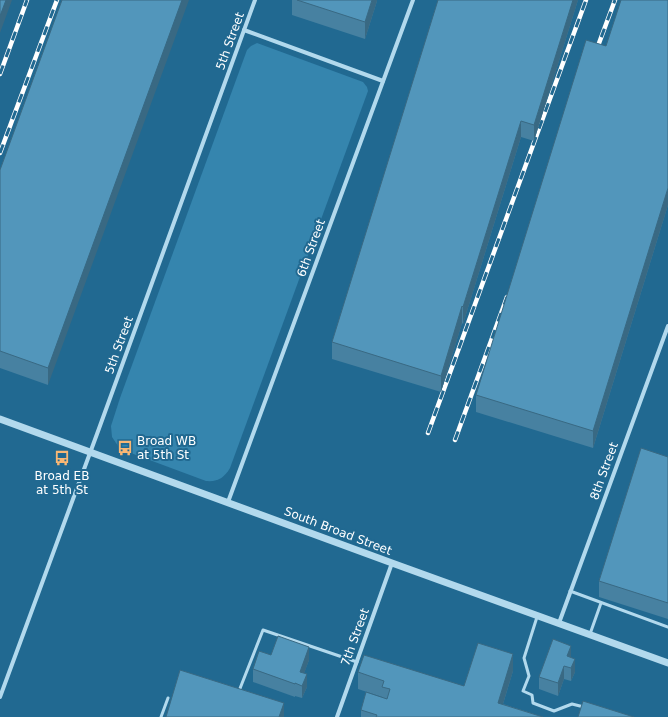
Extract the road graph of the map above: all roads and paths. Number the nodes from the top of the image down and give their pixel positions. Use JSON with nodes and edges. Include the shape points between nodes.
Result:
{"nodes":[{"id":1,"x":255,"y":0,"type":"edge"},
{"id":2,"x":413,"y":0,"type":"edge"},
{"id":3,"x":244,"y":30,"type":"junction"},
{"id":4,"x":383,"y":81,"type":"junction"},
{"id":5,"x":668,"y":326,"type":"edge"},
{"id":6,"x":0,"y":419,"type":"edge"},
{"id":7,"x":91,"y":452,"type":"junction"},
{"id":8,"x":228,"y":502,"type":"junction"},
{"id":9,"x":392,"y":563,"type":"junction"},
{"id":10,"x":570,"y":592,"type":"junction"},
{"id":11,"x":601,"y":603,"type":"junction"},
{"id":12,"x":538,"y":615,"type":"junction"},
{"id":13,"x":559,"y":623,"type":"junction"},
{"id":14,"x":668,"y":627,"type":"edge"},
{"id":15,"x":590,"y":634,"type":"junction"},
{"id":16,"x":357,"y":662,"type":"junction"},
{"id":17,"x":668,"y":663,"type":"edge"},
{"id":18,"x":238,"y":694,"type":"edge"},
{"id":19,"x":0,"y":697,"type":"edge"},
{"id":20,"x":168,"y":698,"type":"dead end"},
{"id":21,"x":586,"y":708,"type":"edge"},
{"id":22,"x":161,"y":717,"type":"edge"},
{"id":23,"x":337,"y":717,"type":"edge"}],
"edges":[{"from":1,"to":3,"type":"street","name":"5th Street"},
{"from":2,"to":4,"type":"street","name":"6th Street"},
{"from":3,"to":4,"type":"street"},
{"from":3,"to":7,"type":"street","name":"5th Street"},
{"from":4,"to":8,"type":"street","name":"6th Street"},
{"from":5,"to":10,"type":"street","name":"8th Street"},
{"from":6,"to":7,"type":"street","name":"South Broad Street"},
{"from":7,"to":8,"type":"street","name":"South Broad Street"},
{"from":7,"to":19,"type":"street","name":"5th Street"},
{"from":8,"to":9,"type":"street","name":"South Broad Street"},
{"from":9,"to":12,"type":"street","name":"South Broad Street"},
{"from":9,"to":16,"type":"street","name":"7th Street"},
{"from":10,"to":11,"type":"lane"},
{"from":10,"to":13,"type":"street","name":"8th Street"},
{"from":11,"to":14,"type":"lane"},
{"from":11,"to":15,"type":"lane"},
{"from":12,"to":13,"type":"street","name":"South Broad Street"},
{"from":12,"to":21,"type":"lane","via":[[524,658],[529,676],[523,692],[532,695],[533,703],[554,711],[572,704]]},
{"from":13,"to":15,"type":"street","name":"South Broad Street"},
{"from":15,"to":17,"type":"street","name":"South Broad Street"},
{"from":16,"to":18,"type":"lane","via":[[262,630]]},
{"from":16,"to":23,"type":"street","name":"7th Street"},
{"from":20,"to":22,"type":"lane"}]}
